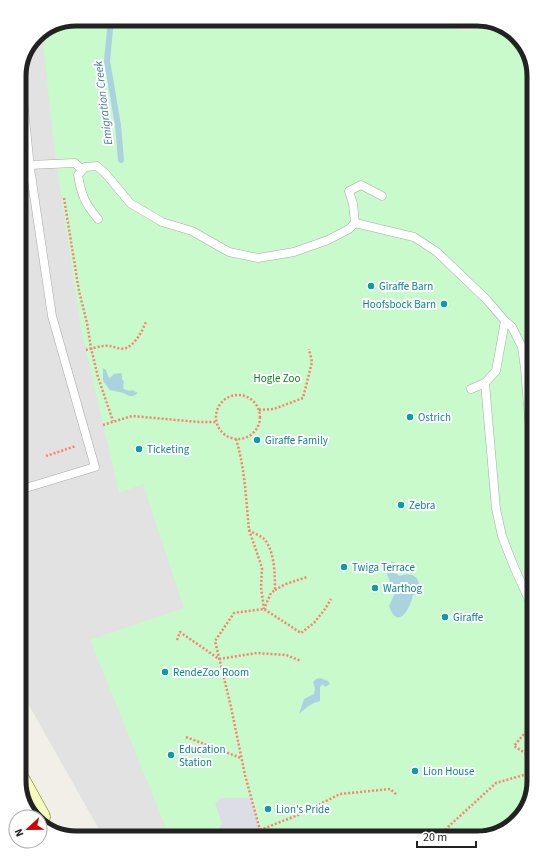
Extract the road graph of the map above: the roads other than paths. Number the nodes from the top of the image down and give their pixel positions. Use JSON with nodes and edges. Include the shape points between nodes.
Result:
{"nodes":[{"id":1,"x":26,"y":135,"type":"edge"},
{"id":2,"x":29,"y":167,"type":"junction"},
{"id":3,"x":26,"y":168,"type":"edge"},
{"id":4,"x":82,"y":170,"type":"junction"},
{"id":5,"x":382,"y":196,"type":"dead end"},
{"id":6,"x":98,"y":219,"type":"dead end"},
{"id":7,"x":355,"y":223,"type":"junction"},
{"id":8,"x":505,"y":321,"type":"junction"},
{"id":9,"x":485,"y":383,"type":"junction"},
{"id":10,"x":472,"y":389,"type":"dead end"},
{"id":11,"x":527,"y":393,"type":"edge"},
{"id":12,"x":26,"y":488,"type":"edge"},
{"id":13,"x":527,"y":596,"type":"edge"}],
"edges":[{"from":1,"to":2,"type":"lane"},
{"from":2,"to":3,"type":"lane"},
{"from":2,"to":4,"type":"lane","via":[[75,163]]},
{"from":2,"to":12,"type":"lane","via":[[52,316],[95,467]]},
{"from":4,"to":6,"type":"lane","via":[[78,175],[81,192]]},
{"from":4,"to":7,"type":"lane","via":[[85,167],[97,166],[130,203],[162,222],[192,231],[229,252],[258,258],[294,252],[321,243],[349,229]]},
{"from":5,"to":7,"type":"lane","via":[[361,185],[349,191]]},
{"from":7,"to":8,"type":"lane","via":[[414,237],[437,252]]},
{"from":8,"to":9,"type":"lane","via":[[496,371]]},
{"from":8,"to":11,"type":"lane","via":[[512,327],[522,347]]},
{"from":9,"to":10,"type":"lane"},
{"from":9,"to":13,"type":"lane","via":[[496,509],[502,536]]}]}
